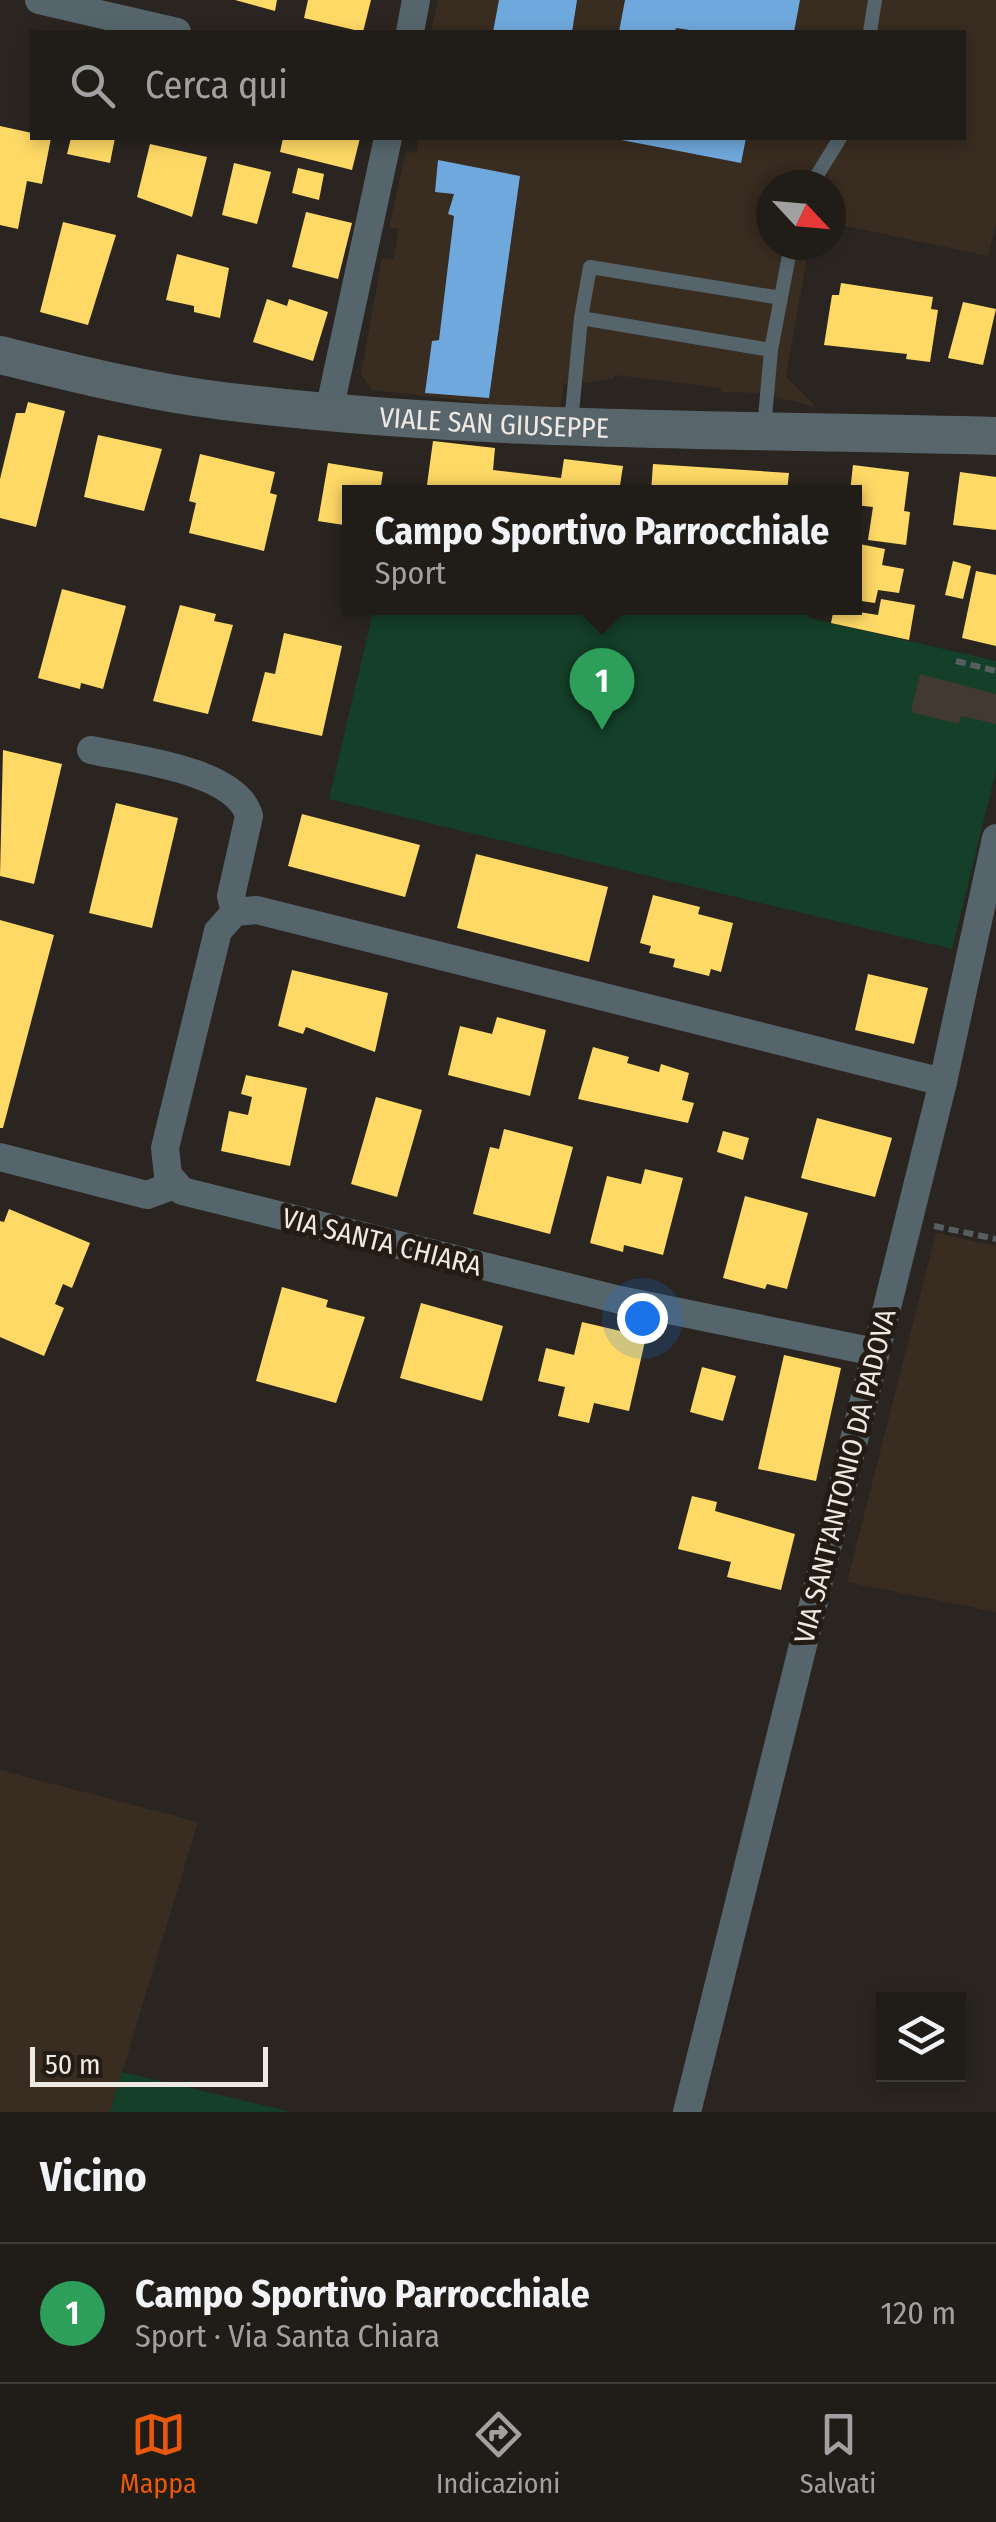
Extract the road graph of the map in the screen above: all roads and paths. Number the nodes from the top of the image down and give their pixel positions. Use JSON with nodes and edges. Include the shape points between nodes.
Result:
{"nodes":[{"id":1,"x":39,"y":0,"type":"edge"},
{"id":2,"x":416,"y":0,"type":"edge"},
{"id":3,"x":876,"y":0,"type":"edge"},
{"id":4,"x":168,"y":30,"type":"edge"},
{"id":5,"x":410,"y":30,"type":"edge"},
{"id":6,"x":870,"y":30,"type":"edge"},
{"id":7,"x":388,"y":140,"type":"edge"},
{"id":8,"x":839,"y":140,"type":"edge"},
{"id":9,"x":820,"y":170,"type":"edge"},
{"id":10,"x":788,"y":260,"type":"edge"},
{"id":11,"x":781,"y":298,"type":"junction"},
{"id":12,"x":581,"y":318,"type":"junction"},
{"id":13,"x":772,"y":350,"type":"junction"},
{"id":14,"x":0,"y":354,"type":"edge"},
{"id":15,"x":328,"y":411,"type":"junction"},
{"id":16,"x":570,"y":425,"type":"junction"},
{"id":17,"x":764,"y":430,"type":"junction"},
{"id":18,"x":996,"y":436,"type":"edge"},
{"id":19,"x":956,"y":660,"type":"dead end"},
{"id":20,"x":996,"y":671,"type":"edge"},
{"id":21,"x":91,"y":750,"type":"dead end"},
{"id":22,"x":996,"y":839,"type":"edge"},
{"id":23,"x":236,"y":912,"type":"junction"},
{"id":24,"x":943,"y":1082,"type":"junction"},
{"id":25,"x":0,"y":1157,"type":"edge"},
{"id":26,"x":174,"y":1185,"type":"junction"},
{"id":27,"x":875,"y":1352,"type":"junction"},
{"id":28,"x":688,"y":2112,"type":"edge"}],
"edges":[{"from":1,"to":4,"type":"street"},
{"from":2,"to":5,"type":"street"},
{"from":3,"to":6,"type":"lane"},
{"from":7,"to":15,"type":"street"},
{"from":8,"to":9,"type":"lane"},
{"from":10,"to":11,"type":"lane"},
{"from":11,"to":12,"type":"lane","via":[[590,267]]},
{"from":11,"to":13,"type":"lane"},
{"from":12,"to":13,"type":"lane"},
{"from":12,"to":16,"type":"lane"},
{"from":13,"to":17,"type":"lane"},
{"from":14,"to":15,"type":"main road","name":"VIALE SAN GIUSEPPE","via":[[170,393]]},
{"from":15,"to":16,"type":"main road","name":"VIALE SAN GIUSEPPE"},
{"from":16,"to":17,"type":"main road","name":"VIALE SAN GIUSEPPE"},
{"from":17,"to":18,"type":"main road","name":"VIALE SAN GIUSEPPE"},
{"from":19,"to":20,"type":"path"},
{"from":21,"to":23,"type":"street","via":[[212,779],[238,796],[249,816],[231,896]]},
{"from":22,"to":24,"type":"street","name":"VIA SANT'ANTONIO DA PADOVA"},
{"from":23,"to":24,"type":"street","via":[[257,910]]},
{"from":23,"to":26,"type":"street","via":[[218,930],[165,1148]]},
{"from":24,"to":27,"type":"street","name":"VIA SANT'ANTONIO DA PADOVA"},
{"from":25,"to":26,"type":"street","via":[[147,1195]]},
{"from":26,"to":27,"type":"street","name":"VIA SANTA CHIARA","via":[[202,1199],[620,1300]]},
{"from":27,"to":28,"type":"street","name":"VIA SANT'ANTONIO DA PADOVA"}]}
